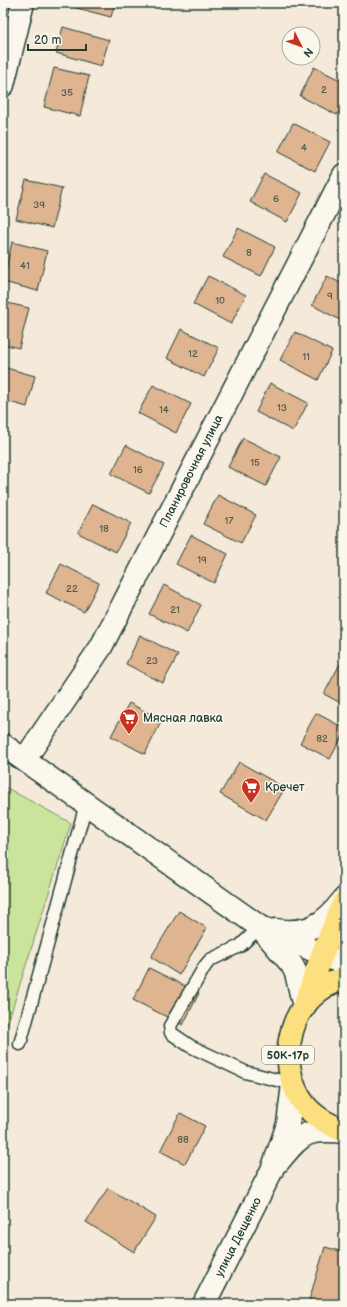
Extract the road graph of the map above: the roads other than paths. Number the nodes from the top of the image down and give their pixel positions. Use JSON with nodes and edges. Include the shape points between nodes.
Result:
{"nodes":[{"id":1,"x":24,"y":3,"type":"edge"},
{"id":2,"x":3,"y":84,"type":"edge"},
{"id":3,"x":344,"y":175,"type":"edge"},
{"id":4,"x":3,"y":745,"type":"edge"},
{"id":5,"x":25,"y":759,"type":"junction"},
{"id":6,"x":86,"y":804,"type":"junction"},
{"id":7,"x":344,"y":901,"type":"edge"},
{"id":8,"x":260,"y":927,"type":"junction"},
{"id":9,"x":322,"y":954,"type":"junction"},
{"id":10,"x":344,"y":964,"type":"edge"},
{"id":11,"x":344,"y":979,"type":"edge"},
{"id":12,"x":304,"y":1007,"type":"junction"},
{"id":13,"x":20,"y":1044,"type":"dead end"},
{"id":14,"x":293,"y":1084,"type":"junction"},
{"id":15,"x":344,"y":1132,"type":"edge"},
{"id":16,"x":272,"y":1170,"type":"junction"},
{"id":17,"x":204,"y":1304,"type":"edge"}],
"edges":[{"from":1,"to":2,"type":"street"},
{"from":3,"to":5,"type":"street","name":"Планировочная улица","via":[[101,647]]},
{"from":4,"to":5,"type":"street"},
{"from":5,"to":6,"type":"street"},
{"from":6,"to":8,"type":"street"},
{"from":6,"to":13,"type":"lane"},
{"from":7,"to":8,"type":"street","via":[[332,914],[305,930],[293,932]]},
{"from":7,"to":9,"type":"main road","number":"50К-17р"},
{"from":8,"to":9,"type":"street"},
{"from":8,"to":12,"type":"street","via":[[292,965]]},
{"from":8,"to":14,"type":"lane","via":[[240,946],[210,960],[169,1030],[190,1046],[245,1072]]},
{"from":9,"to":10,"type":"street"},
{"from":9,"to":12,"type":"main road","number":"50К-17р"},
{"from":11,"to":12,"type":"main road","number":"50К-17р","via":[[327,986]]},
{"from":12,"to":14,"type":"main road","number":"50К-17р","via":[[292,1031],[289,1044],[288,1058]]},
{"from":14,"to":15,"type":"main road","number":"50К-17р","via":[[305,1105],[314,1114],[323,1122]]},
{"from":14,"to":16,"type":"street","name":"улица Дещенко","via":[[288,1124]]},
{"from":15,"to":16,"type":"street","name":"улица Дещенко","via":[[321,1130],[308,1133],[297,1140]]},
{"from":16,"to":17,"type":"street","name":"улица Дещенко"}]}
